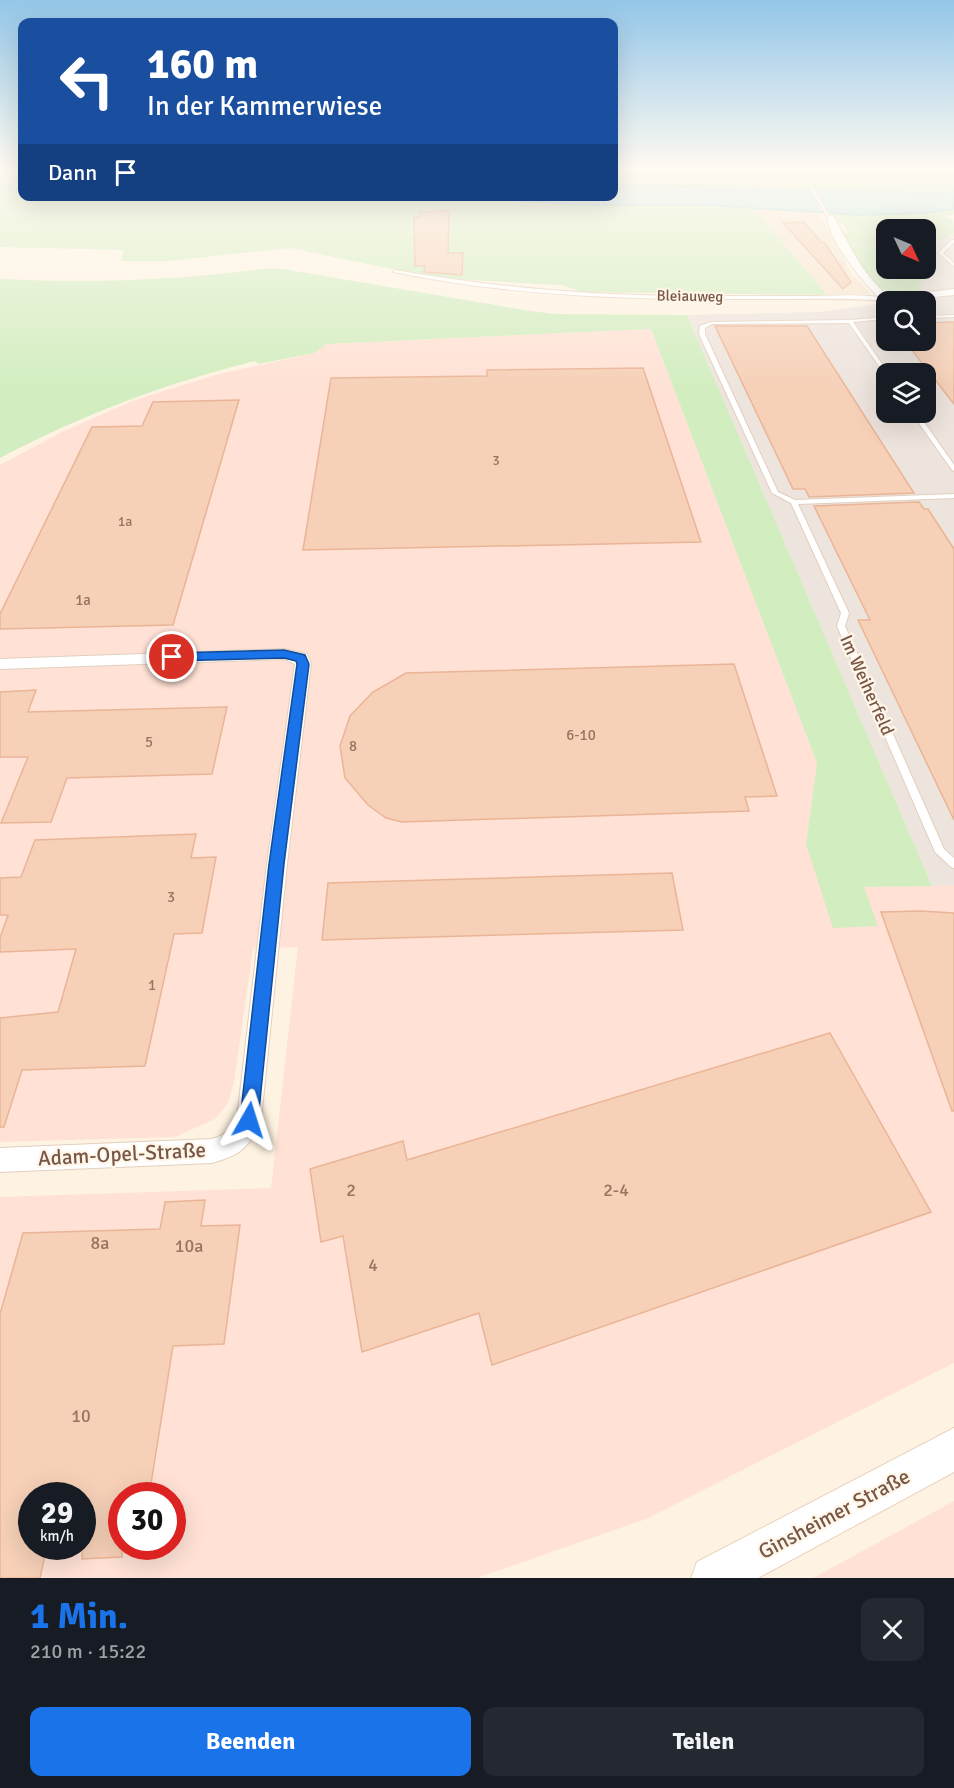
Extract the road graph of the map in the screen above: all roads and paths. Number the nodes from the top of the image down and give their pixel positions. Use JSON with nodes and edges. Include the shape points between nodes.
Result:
{"nodes":[{"id":1,"x":843,"y":244,"type":"edge"},
{"id":2,"x":951,"y":244,"type":"edge"},
{"id":3,"x":954,"y":265,"type":"edge"},
{"id":4,"x":395,"y":271,"type":"dead end"},
{"id":5,"x":876,"y":291,"type":"edge"},
{"id":6,"x":954,"y":292,"type":"edge"},
{"id":7,"x":936,"y":294,"type":"edge"},
{"id":8,"x":876,"y":299,"type":"edge"},
{"id":9,"x":954,"y":316,"type":"edge"},
{"id":10,"x":936,"y":317,"type":"edge"},
{"id":11,"x":876,"y":319,"type":"edge"},
{"id":12,"x":850,"y":321,"type":"junction"},
{"id":13,"x":879,"y":363,"type":"edge"},
{"id":14,"x":922,"y":423,"type":"edge"},
{"id":15,"x":954,"y":468,"type":"edge"},
{"id":16,"x":954,"y":496,"type":"edge"},
{"id":17,"x":794,"y":502,"type":"junction"},
{"id":18,"x":0,"y":664,"type":"edge"},
{"id":19,"x":954,"y":864,"type":"edge"},
{"id":20,"x":0,"y":1160,"type":"edge"},
{"id":21,"x":954,"y":1449,"type":"edge"},
{"id":22,"x":713,"y":1578,"type":"edge"}],
"edges":[{"from":1,"to":5,"type":"street","via":[[854,266]]},
{"from":2,"to":3,"type":"lane","via":[[940,253]]},
{"from":4,"to":8,"type":"lane","name":"Bleiauweg","via":[[573,294]]},
{"from":6,"to":7,"type":"street"},
{"from":9,"to":10,"type":"lane"},
{"from":11,"to":12,"type":"lane","name":"Im Weiherfeld"},
{"from":12,"to":13,"type":"lane"},
{"from":12,"to":17,"type":"lane","name":"Im Weiherfeld","via":[[711,323],[702,327],[775,493]]},
{"from":14,"to":15,"type":"lane"},
{"from":16,"to":17,"type":"lane"},
{"from":17,"to":19,"type":"lane","name":"Im Weiherfeld","via":[[845,613],[841,626],[940,852]]},
{"from":18,"to":20,"type":"street","name":"Adam-Opel-Straße","via":[[284,654],[301,658],[303,664],[249,1120],[241,1138],[212,1151]]},
{"from":21,"to":22,"type":"main road","name":"Ginsheimer Straße"}]}
